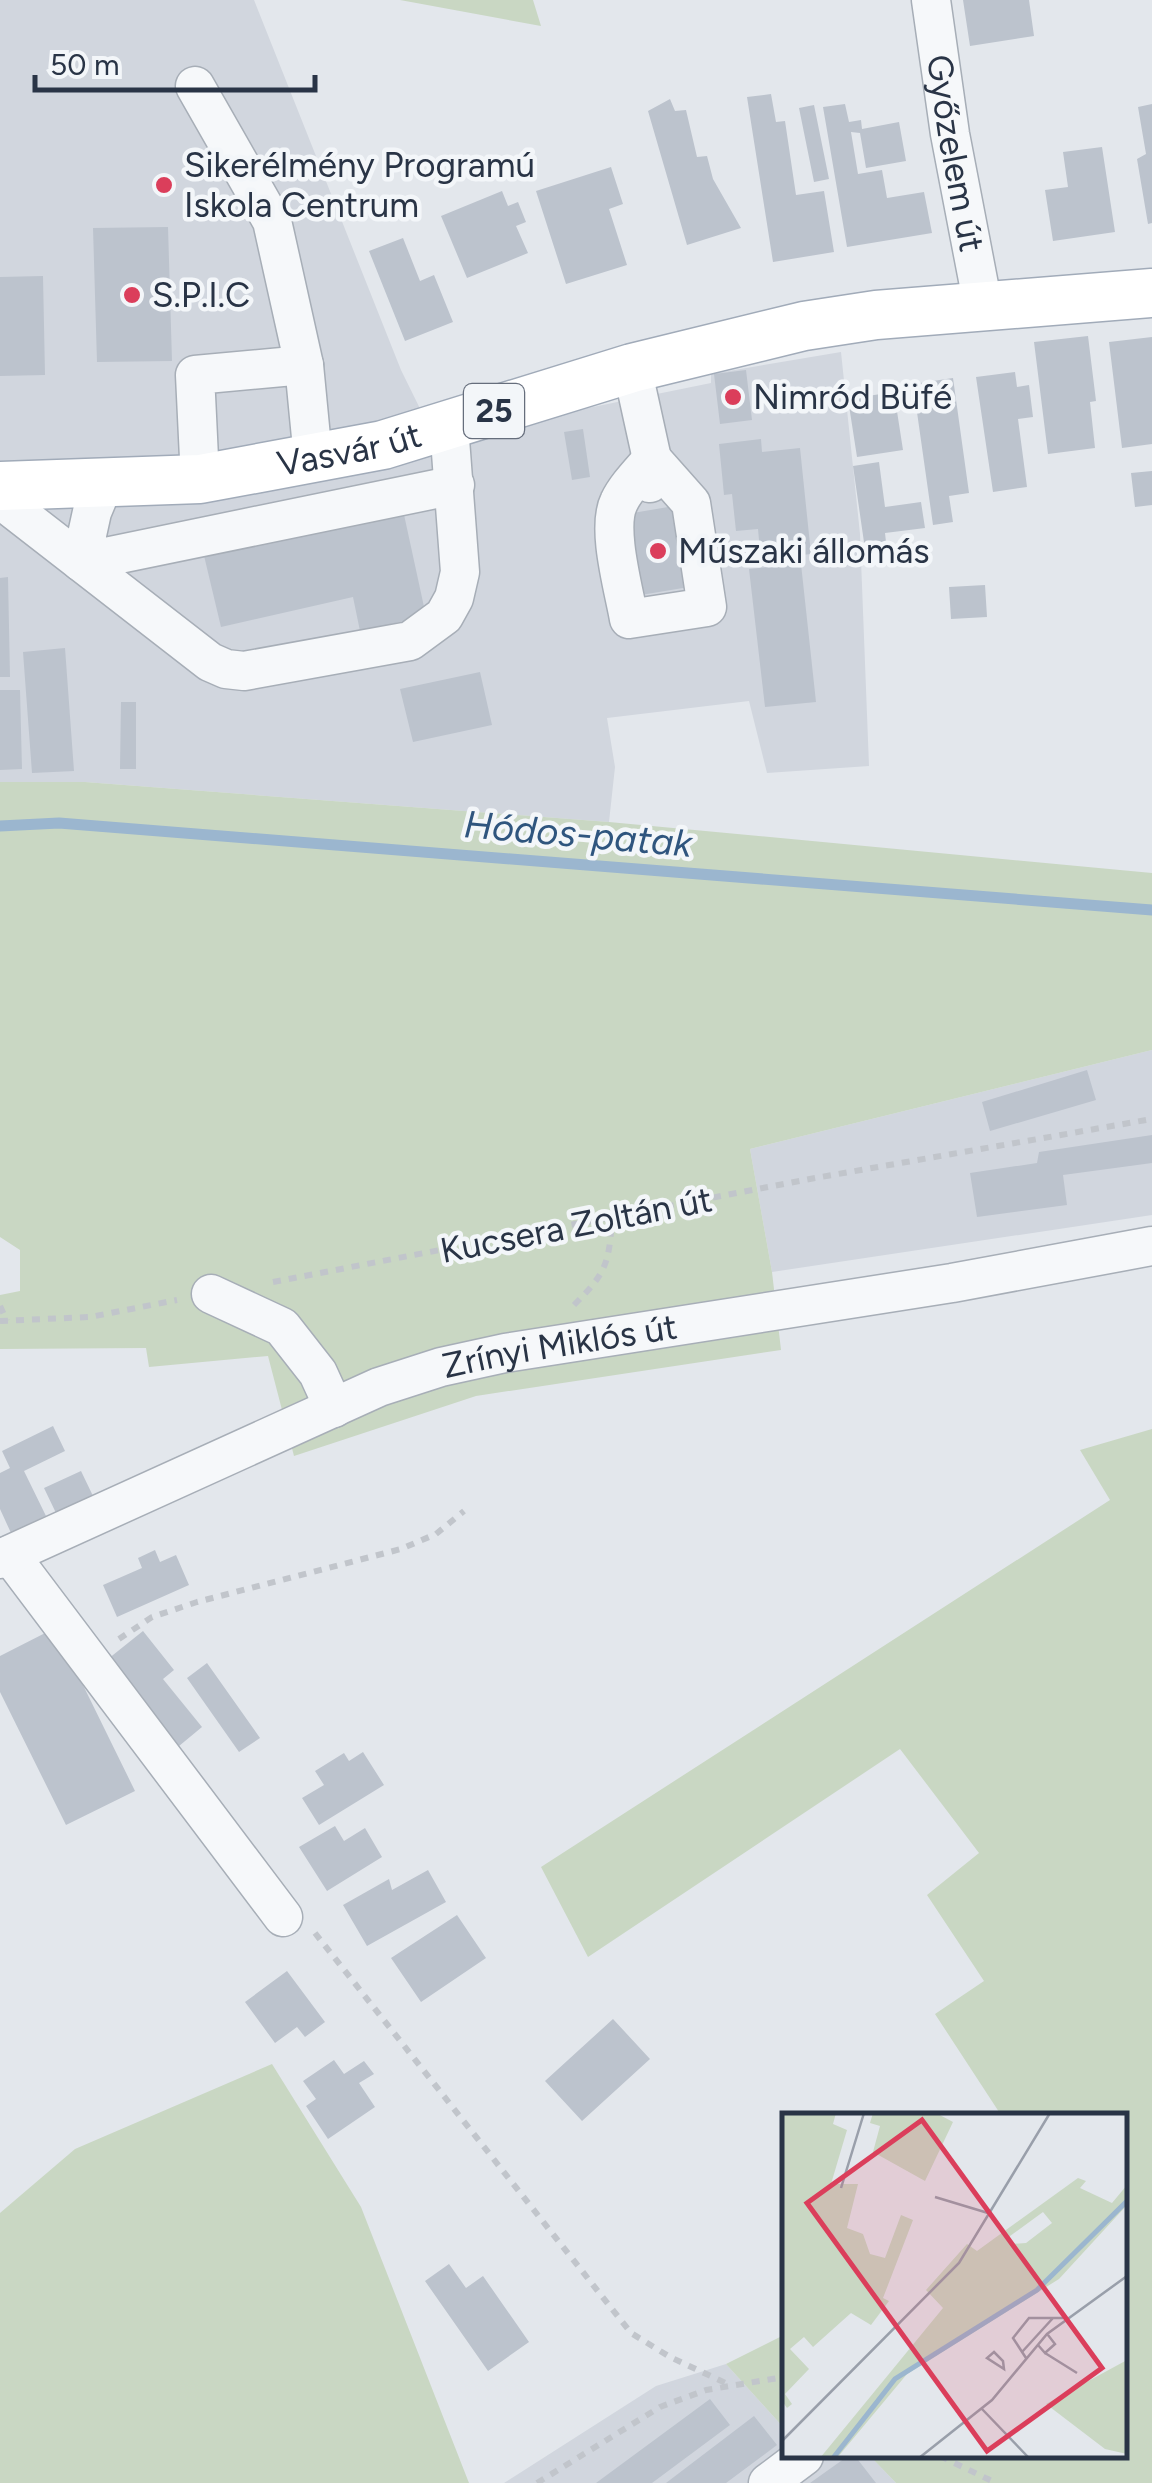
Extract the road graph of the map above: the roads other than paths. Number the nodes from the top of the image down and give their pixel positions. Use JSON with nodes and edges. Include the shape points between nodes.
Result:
{"nodes":[{"id":1,"x":931,"y":0,"type":"edge"},
{"id":2,"x":195,"y":86,"type":"dead end"},
{"id":3,"x":1152,"y":293,"type":"edge"},
{"id":4,"x":983,"y":306,"type":"junction"},
{"id":5,"x":304,"y":365,"type":"junction"},
{"id":6,"x":632,"y":368,"type":"junction"},
{"id":7,"x":449,"y":426,"type":"junction"},
{"id":8,"x":313,"y":458,"type":"junction"},
{"id":9,"x":651,"y":474,"type":"dead end"},
{"id":10,"x":200,"y":479,"type":"junction"},
{"id":11,"x":104,"y":484,"type":"junction"},
{"id":12,"x":455,"y":485,"type":"junction"},
{"id":13,"x":0,"y":486,"type":"edge"},
{"id":14,"x":0,"y":499,"type":"edge"},
{"id":15,"x":82,"y":562,"type":"junction"},
{"id":16,"x":1152,"y":1246,"type":"edge"},
{"id":17,"x":211,"y":1294,"type":"road end"},
{"id":18,"x":334,"y":1408,"type":"junction"},
{"id":19,"x":5,"y":1557,"type":"edge"},
{"id":20,"x":283,"y":1917,"type":"road end"},
{"id":21,"x":801,"y":2458,"type":"edge"},
{"id":22,"x":768,"y":2483,"type":"edge"}],
"edges":[{"from":1,"to":4,"type":"street","name":"Győzelem út"},
{"from":2,"to":5,"type":"street","via":[[272,222]]},
{"from":3,"to":4,"type":"main road","number":"25"},
{"from":4,"to":6,"type":"main road","name":"Vasvár út","number":"25","via":[[804,326]]},
{"from":5,"to":8,"type":"street"},
{"from":5,"to":10,"type":"street","via":[[195,375]]},
{"from":6,"to":7,"type":"main road","name":"Vasvár út","number":"25"},
{"from":6,"to":9,"type":"street"},
{"from":7,"to":8,"type":"main road","name":"Vasvár út","number":"25"},
{"from":7,"to":12,"type":"street"},
{"from":8,"to":10,"type":"main road","name":"Vasvár út","number":"25"},
{"from":10,"to":11,"type":"main road","name":"Vasvár út","number":"25"},
{"from":11,"to":13,"type":"main road","name":"Vasvár út","number":"25"},
{"from":11,"to":15,"type":"street"},
{"from":12,"to":15,"type":"street"},
{"from":12,"to":15,"type":"street","via":[[460,572],[454,598],[444,616],[410,641],[226,669]]},
{"from":14,"to":15,"type":"street"},
{"from":16,"to":18,"type":"street","name":"Zrínyi Miklós út","via":[[506,1352],[441,1367]]},
{"from":17,"to":18,"type":"street","via":[[282,1326],[318,1372]]},
{"from":18,"to":19,"type":"street","name":"Zrínyi Miklós út"},
{"from":19,"to":20,"type":"street"},
{"from":21,"to":22,"type":"street"}]}
